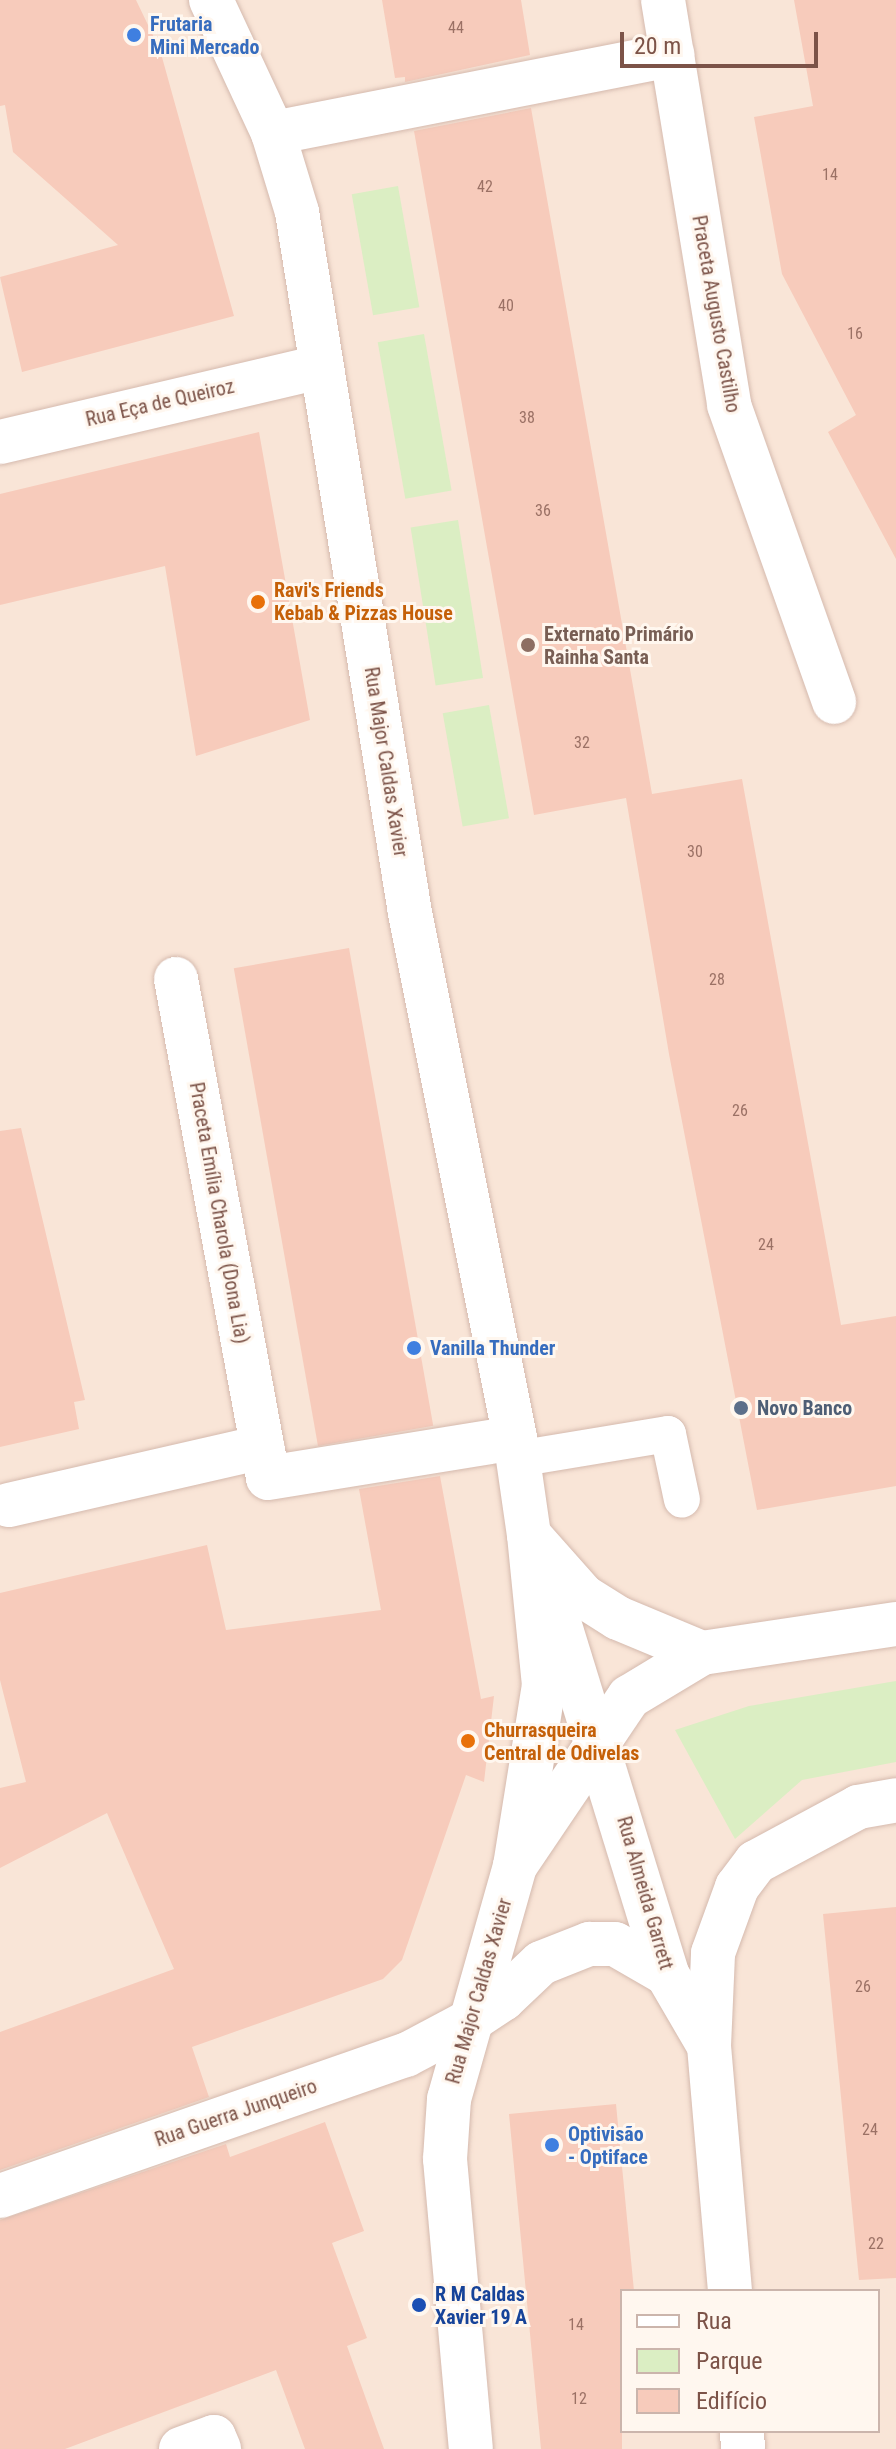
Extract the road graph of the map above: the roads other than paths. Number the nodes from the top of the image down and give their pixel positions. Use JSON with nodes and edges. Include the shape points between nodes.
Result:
{"nodes":[{"id":1,"x":211,"y":0,"type":"edge"},
{"id":2,"x":663,"y":0,"type":"edge"},
{"id":3,"x":672,"y":55,"type":"junction"},
{"id":4,"x":273,"y":133,"type":"junction"},
{"id":5,"x":321,"y":367,"type":"junction"},
{"id":6,"x":0,"y":442,"type":"edge"},
{"id":7,"x":834,"y":702,"type":"dead end"},
{"id":8,"x":176,"y":979,"type":"dead end"},
{"id":9,"x":262,"y":1447,"type":"junction"},
{"id":10,"x":516,"y":1448,"type":"junction"},
{"id":11,"x":682,"y":1500,"type":"dead end"},
{"id":12,"x":9,"y":1505,"type":"dead end"},
{"id":13,"x":529,"y":1535,"type":"junction"},
{"id":14,"x":896,"y":1624,"type":"edge"},
{"id":15,"x":702,"y":1653,"type":"junction"},
{"id":16,"x":605,"y":1761,"type":"junction"},
{"id":17,"x":896,"y":1800,"type":"edge"},
{"id":18,"x":515,"y":1866,"type":"junction"},
{"id":19,"x":667,"y":1974,"type":"junction"},
{"id":20,"x":468,"y":2022,"type":"junction"},
{"id":21,"x":709,"y":2046,"type":"junction"},
{"id":22,"x":0,"y":2196,"type":"edge"},
{"id":23,"x":730,"y":2289,"type":"edge"},
{"id":24,"x":181,"y":2449,"type":"edge"},
{"id":25,"x":219,"y":2449,"type":"edge"},
{"id":26,"x":471,"y":2449,"type":"edge"}],
"edges":[{"from":1,"to":4,"type":"street","name":"Rua Major Caldas Xavier"},
{"from":2,"to":3,"type":"street","name":"Praceta Augusto Castilho"},
{"from":3,"to":4,"type":"street"},
{"from":3,"to":7,"type":"street","name":"Praceta Augusto Castilho","via":[[729,405]]},
{"from":4,"to":5,"type":"street","name":"Rua Major Caldas Xavier","via":[[297,212]]},
{"from":5,"to":6,"type":"street","name":"Rua Eça de Queiroz"},
{"from":5,"to":10,"type":"street","name":"Rua Major Caldas Xavier","via":[[410,913]]},
{"from":8,"to":9,"type":"street","name":"Praceta Emília Charola (Dona Lia)"},
{"from":9,"to":10,"type":"street","name":"Praceta Emília Charola (Dona Lia)","via":[[268,1478]]},
{"from":9,"to":12,"type":"street"},
{"from":10,"to":11,"type":"lane","via":[[668,1434]]},
{"from":10,"to":13,"type":"street","name":"Rua Major Caldas Xavier"},
{"from":13,"to":15,"type":"street","via":[[583,1596],[618,1618]]},
{"from":13,"to":16,"type":"street","name":"Rua Major Caldas Xavier"},
{"from":13,"to":18,"type":"street","name":"Rua Major Caldas Xavier","via":[[544,1685]]},
{"from":14,"to":15,"type":"street"},
{"from":15,"to":16,"type":"street","via":[[629,1697]]},
{"from":16,"to":18,"type":"street"},
{"from":16,"to":19,"type":"street","name":"Rua Almeida Garrett"},
{"from":17,"to":21,"type":"street","name":"Rua Almeida Garrett","via":[[858,1807],[756,1862],[737,1887],[713,1953]]},
{"from":18,"to":20,"type":"street","name":"Rua Major Caldas Xavier"},
{"from":19,"to":20,"type":"street","name":"Rua Guerra Junqueiro","via":[[615,1944],[589,1944],[541,1963]]},
{"from":19,"to":21,"type":"street","name":"Rua Almeida Garrett"},
{"from":20,"to":22,"type":"street","name":"Rua Guerra Junqueiro","via":[[406,2055]]},
{"from":20,"to":26,"type":"street","name":"Rua Major Caldas Xavier","via":[[449,2099],[445,2159]]},
{"from":21,"to":23,"type":"street","name":"Rua Almeida Garrett"},
{"from":24,"to":25,"type":"street","via":[[214,2437]]}]}
